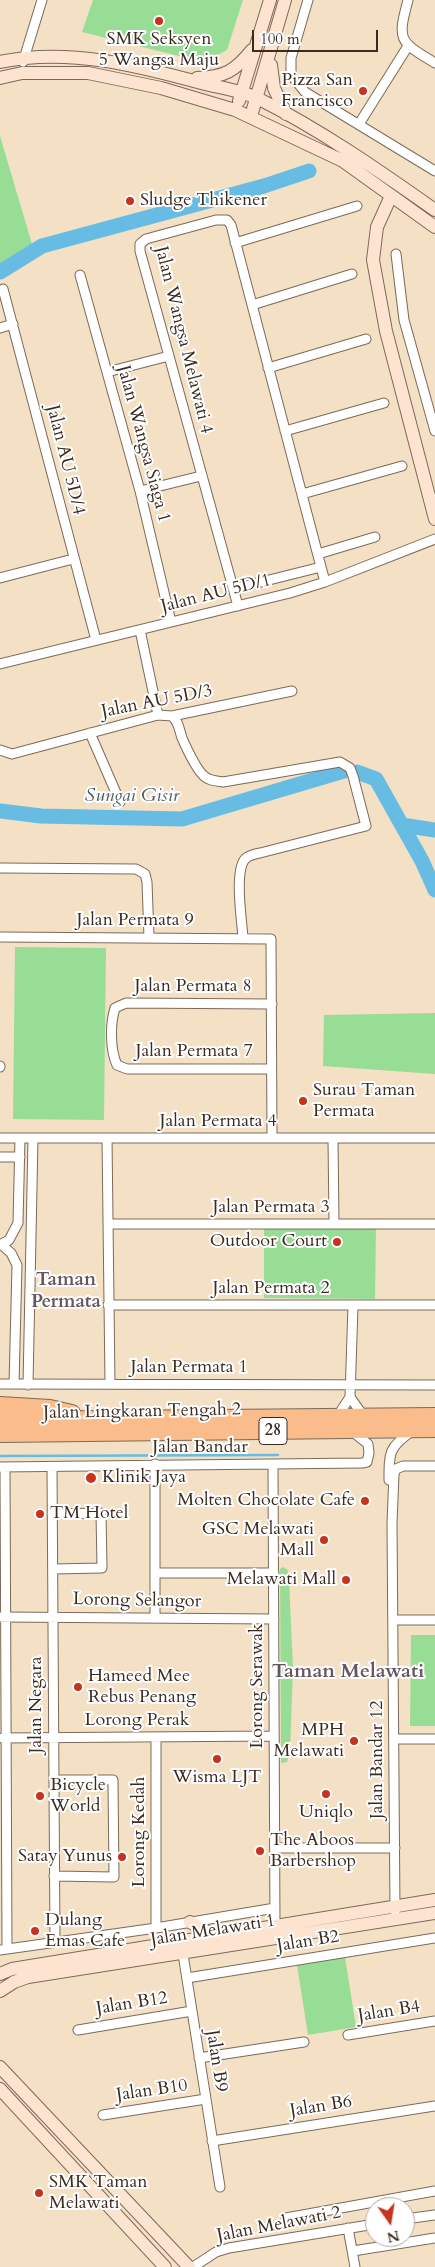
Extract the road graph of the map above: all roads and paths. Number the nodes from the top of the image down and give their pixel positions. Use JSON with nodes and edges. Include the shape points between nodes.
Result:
{"nodes":[{"id":1,"x":42,"y":0,"type":"edge"},
{"id":2,"x":270,"y":0,"type":"edge"},
{"id":3,"x":285,"y":0,"type":"edge"},
{"id":4,"x":308,"y":0,"type":"edge"},
{"id":5,"x":408,"y":0,"type":"edge"},
{"id":6,"x":257,"y":44,"type":"junction"},
{"id":7,"x":408,"y":46,"type":"junction"},
{"id":8,"x":270,"y":52,"type":"junction"},
{"id":9,"x":24,"y":57,"type":"junction"},
{"id":10,"x":0,"y":62,"type":"edge"},
{"id":11,"x":435,"y":63,"type":"edge"},
{"id":12,"x":22,"y":73,"type":"junction"},
{"id":13,"x":0,"y":78,"type":"edge"},
{"id":14,"x":182,"y":78,"type":"junction"},
{"id":15,"x":241,"y":93,"type":"junction"},
{"id":16,"x":257,"y":98,"type":"junction"},
{"id":17,"x":236,"y":110,"type":"junction"},
{"id":18,"x":286,"y":114,"type":"junction"},
{"id":19,"x":251,"y":116,"type":"junction"},
{"id":20,"x":359,"y":124,"type":"junction"},
{"id":21,"x":435,"y":171,"type":"edge"},
{"id":22,"x":391,"y":196,"type":"junction"},
{"id":23,"x":357,"y":206,"type":"dead end"},
{"id":24,"x":435,"y":210,"type":"edge"},
{"id":25,"x":435,"y":227,"type":"edge"},
{"id":26,"x":235,"y":243,"type":"junction"},
{"id":27,"x":396,"y":254,"type":"dead end"},
{"id":28,"x":352,"y":274,"type":"dead end"},
{"id":29,"x":80,"y":275,"type":"dead end"},
{"id":30,"x":3,"y":289,"type":"dead end"},
{"id":31,"x":252,"y":305,"type":"junction"},
{"id":32,"x":13,"y":324,"type":"junction"},
{"id":33,"x":0,"y":328,"type":"edge"},
{"id":34,"x":366,"y":340,"type":"dead end"},
{"id":35,"x":169,"y":356,"type":"junction"},
{"id":36,"x":268,"y":368,"type":"junction"},
{"id":37,"x":107,"y":372,"type":"junction"},
{"id":38,"x":384,"y":403,"type":"dead end"},
{"id":39,"x":435,"y":430,"type":"edge"},
{"id":40,"x":285,"y":431,"type":"junction"},
{"id":41,"x":402,"y":466,"type":"dead end"},
{"id":42,"x":201,"y":476,"type":"junction"},
{"id":43,"x":140,"y":491,"type":"junction"},
{"id":44,"x":302,"y":494,"type":"junction"},
{"id":45,"x":435,"y":519,"type":"edge"},
{"id":46,"x":375,"y":537,"type":"dead end"},
{"id":47,"x":435,"y":539,"type":"edge"},
{"id":48,"x":318,"y":554,"type":"junction"},
{"id":49,"x":73,"y":559,"type":"junction"},
{"id":50,"x":321,"y":567,"type":"junction"},
{"id":51,"x":0,"y":578,"type":"edge"},
{"id":52,"x":325,"y":582,"type":"junction"},
{"id":53,"x":233,"y":588,"type":"junction"},
{"id":54,"x":238,"y":606,"type":"junction"},
{"id":55,"x":171,"y":622,"type":"junction"},
{"id":56,"x":140,"y":630,"type":"junction"},
{"id":57,"x":96,"y":640,"type":"junction"},
{"id":58,"x":0,"y":664,"type":"edge"},
{"id":59,"x":292,"y":691,"type":"dead end"},
{"id":60,"x":158,"y":715,"type":"junction"},
{"id":61,"x":172,"y":716,"type":"junction"},
{"id":62,"x":90,"y":733,"type":"junction"},
{"id":63,"x":0,"y":750,"type":"edge"},
{"id":64,"x":120,"y":802,"type":"dead end"},
{"id":65,"x":0,"y":868,"type":"edge"},
{"id":66,"x":0,"y":937,"type":"edge"},
{"id":67,"x":149,"y":937,"type":"junction"},
{"id":68,"x":243,"y":938,"type":"junction"},
{"id":69,"x":272,"y":1004,"type":"junction"},
{"id":70,"x":117,"y":1065,"type":"joint"},
{"id":71,"x":272,"y":1068,"type":"junction"},
{"id":72,"x":0,"y":1138,"type":"edge"},
{"id":73,"x":20,"y":1138,"type":"junction"},
{"id":74,"x":33,"y":1138,"type":"junction"},
{"id":75,"x":107,"y":1138,"type":"junction"},
{"id":76,"x":272,"y":1138,"type":"junction"},
{"id":77,"x":435,"y":1138,"type":"edge"},
{"id":78,"x":333,"y":1139,"type":"junction"},
{"id":79,"x":0,"y":1157,"type":"edge"},
{"id":80,"x":20,"y":1157,"type":"junction"},
{"id":81,"x":108,"y":1224,"type":"junction"},
{"id":82,"x":334,"y":1224,"type":"junction"},
{"id":83,"x":435,"y":1224,"type":"edge"},
{"id":84,"x":1,"y":1245,"type":"edge"},
{"id":85,"x":108,"y":1305,"type":"junction"},
{"id":86,"x":435,"y":1305,"type":"edge"},
{"id":87,"x":353,"y":1306,"type":"junction"},
{"id":88,"x":0,"y":1384,"type":"edge"},
{"id":89,"x":14,"y":1384,"type":"junction"},
{"id":90,"x":110,"y":1384,"type":"junction"},
{"id":91,"x":28,"y":1385,"type":"junction"},
{"id":92,"x":350,"y":1385,"type":"junction"},
{"id":93,"x":435,"y":1385,"type":"edge"},
{"id":94,"x":350,"y":1397,"type":"junction"},
{"id":95,"x":0,"y":1405,"type":"edge"},
{"id":96,"x":364,"y":1416,"type":"junction"},
{"id":97,"x":435,"y":1416,"type":"edge"},
{"id":98,"x":337,"y":1417,"type":"junction"},
{"id":99,"x":99,"y":1419,"type":"junction"},
{"id":100,"x":0,"y":1420,"type":"edge"},
{"id":101,"x":414,"y":1429,"type":"junction"},
{"id":102,"x":435,"y":1429,"type":"edge"},
{"id":103,"x":351,"y":1430,"type":"junction"},
{"id":104,"x":0,"y":1434,"type":"edge"},
{"id":105,"x":392,"y":1452,"type":"junction"},
{"id":106,"x":156,"y":1464,"type":"junction"},
{"id":107,"x":273,"y":1464,"type":"junction"},
{"id":108,"x":435,"y":1466,"type":"edge"},
{"id":109,"x":2,"y":1467,"type":"edge"},
{"id":110,"x":52,"y":1467,"type":"junction"},
{"id":111,"x":400,"y":1467,"type":"junction"},
{"id":112,"x":52,"y":1514,"type":"junction"},
{"id":113,"x":392,"y":1523,"type":"junction"},
{"id":114,"x":53,"y":1569,"type":"junction"},
{"id":115,"x":155,"y":1573,"type":"junction"},
{"id":116,"x":274,"y":1573,"type":"junction"},
{"id":117,"x":53,"y":1616,"type":"junction"},
{"id":118,"x":3,"y":1617,"type":"edge"},
{"id":119,"x":155,"y":1617,"type":"junction"},
{"id":120,"x":274,"y":1618,"type":"junction"},
{"id":121,"x":393,"y":1620,"type":"junction"},
{"id":122,"x":435,"y":1620,"type":"edge"},
{"id":123,"x":274,"y":1736,"type":"junction"},
{"id":124,"x":156,"y":1737,"type":"junction"},
{"id":125,"x":3,"y":1738,"type":"edge"},
{"id":126,"x":54,"y":1738,"type":"junction"},
{"id":127,"x":394,"y":1739,"type":"junction"},
{"id":128,"x":435,"y":1739,"type":"edge"},
{"id":129,"x":54,"y":1780,"type":"junction"},
{"id":130,"x":276,"y":1848,"type":"junction"},
{"id":131,"x":394,"y":1848,"type":"junction"},
{"id":132,"x":54,"y":1876,"type":"junction"},
{"id":133,"x":435,"y":1900,"type":"edge"},
{"id":134,"x":275,"y":1908,"type":"junction"},
{"id":135,"x":395,"y":1913,"type":"junction"},
{"id":136,"x":435,"y":1913,"type":"edge"},
{"id":137,"x":190,"y":1922,"type":"junction"},
{"id":138,"x":275,"y":1925,"type":"junction"},
{"id":139,"x":156,"y":1928,"type":"junction"},
{"id":140,"x":213,"y":1935,"type":"junction"},
{"id":141,"x":435,"y":1938,"type":"edge"},
{"id":142,"x":276,"y":1939,"type":"junction"},
{"id":143,"x":181,"y":1940,"type":"junction"},
{"id":144,"x":55,"y":1942,"type":"junction"},
{"id":145,"x":3,"y":1950,"type":"edge"},
{"id":146,"x":183,"y":1954,"type":"junction"},
{"id":147,"x":0,"y":1974,"type":"edge"},
{"id":148,"x":187,"y":1978,"type":"junction"},
{"id":149,"x":0,"y":1991,"type":"edge"},
{"id":150,"x":192,"y":2011,"type":"junction"},
{"id":151,"x":435,"y":2021,"type":"edge"},
{"id":152,"x":78,"y":2030,"type":"dead end"},
{"id":153,"x":348,"y":2035,"type":"dead end"},
{"id":154,"x":304,"y":2042,"type":"dead end"},
{"id":155,"x":200,"y":2058,"type":"junction"},
{"id":156,"x":0,"y":2067,"type":"edge"},
{"id":157,"x":0,"y":2089,"type":"edge"},
{"id":158,"x":206,"y":2100,"type":"junction"},
{"id":159,"x":435,"y":2106,"type":"edge"},
{"id":160,"x":103,"y":2114,"type":"dead end"},
{"id":161,"x":212,"y":2141,"type":"junction"},
{"id":162,"x":220,"y":2187,"type":"dead end"},
{"id":163,"x":435,"y":2192,"type":"edge"},
{"id":164,"x":435,"y":2215,"type":"edge"},
{"id":165,"x":286,"y":2218,"type":"dead end"},
{"id":166,"x":415,"y":2218,"type":"edge"},
{"id":167,"x":365,"y":2225,"type":"edge"},
{"id":168,"x":348,"y":2228,"type":"junction"},
{"id":169,"x":435,"y":2238,"type":"edge"},
{"id":170,"x":352,"y":2251,"type":"junction"},
{"id":171,"x":165,"y":2267,"type":"edge"},
{"id":172,"x":191,"y":2267,"type":"edge"},
{"id":173,"x":355,"y":2267,"type":"edge"}],
"edges":[{"from":1,"to":9,"type":"street"},
{"from":2,"to":6,"type":"main road"},
{"from":3,"to":8,"type":"main road"},
{"from":4,"to":20,"type":"street","via":[[291,58],[291,75],[305,92]]},
{"from":5,"to":7,"type":"street","via":[[401,28]]},
{"from":6,"to":14,"type":"main road","via":[[234,70],[221,76]]},
{"from":6,"to":15,"type":"main road"},
{"from":7,"to":11,"type":"street"},
{"from":7,"to":20,"type":"street"},
{"from":8,"to":16,"type":"main road"},
{"from":8,"to":18,"type":"main road","via":[[272,83]]},
{"from":9,"to":10,"type":"main road"},
{"from":9,"to":12,"type":"street"},
{"from":9,"to":14,"type":"main road","via":[[103,60]]},
{"from":12,"to":13,"type":"main road"},
{"from":12,"to":17,"type":"main road","via":[[88,73],[120,78]]},
{"from":14,"to":15,"type":"main road"},
{"from":15,"to":16,"type":"main road"},
{"from":15,"to":17,"type":"main road"},
{"from":16,"to":18,"type":"main road"},
{"from":16,"to":19,"type":"main road"},
{"from":17,"to":19,"type":"main road"},
{"from":18,"to":24,"type":"main road","via":[[346,148]]},
{"from":19,"to":22,"type":"main road","via":[[343,160]]},
{"from":20,"to":21,"type":"street"},
{"from":22,"to":25,"type":"main road"},
{"from":22,"to":45,"type":"main road","via":[[377,227],[373,260],[386,331]]},
{"from":23,"to":26,"type":"street"},
{"from":26,"to":31,"type":"street","name":"Jalan Wangsa Melawati 4"},
{"from":26,"to":35,"type":"street","name":"Jalan Wangsa Melawati 4","via":[[227,220],[216,220],[146,239],[140,244]]},
{"from":27,"to":39,"type":"street","via":[[404,320]]},
{"from":28,"to":31,"type":"street"},
{"from":29,"to":37,"type":"street","name":"Jalan Wangsa Siaga 1"},
{"from":30,"to":32,"type":"street","name":"Jalan AU 5D/4"},
{"from":31,"to":36,"type":"street","name":"Jalan Wangsa Melawati 4"},
{"from":32,"to":33,"type":"street"},
{"from":32,"to":49,"type":"street","name":"Jalan AU 5D/4"},
{"from":34,"to":36,"type":"street"},
{"from":35,"to":37,"type":"street"},
{"from":35,"to":42,"type":"street","name":"Jalan Wangsa Melawati 4"},
{"from":36,"to":40,"type":"street","name":"Jalan Wangsa Melawati 4"},
{"from":37,"to":43,"type":"street","name":"Jalan Wangsa Siaga 1"},
{"from":38,"to":40,"type":"street"},
{"from":40,"to":44,"type":"street","name":"Jalan Wangsa Melawati 4"},
{"from":41,"to":44,"type":"street"},
{"from":42,"to":43,"type":"street"},
{"from":42,"to":53,"type":"street","name":"Jalan Wangsa Melawati 4"},
{"from":43,"to":55,"type":"street","name":"Jalan Wangsa Siaga 1"},
{"from":44,"to":48,"type":"street","name":"Jalan Wangsa Melawati 4"},
{"from":46,"to":48,"type":"street"},
{"from":47,"to":52,"type":"street","name":"Jalan AU 5D/1"},
{"from":48,"to":50,"type":"street","name":"Jalan Wangsa Melawati 4"},
{"from":49,"to":51,"type":"street"},
{"from":49,"to":57,"type":"street","name":"Jalan AU 5D/4"},
{"from":50,"to":52,"type":"street","name":"Jalan Wangsa Melawati 4"},
{"from":50,"to":53,"type":"street"},
{"from":52,"to":54,"type":"street","name":"Jalan AU 5D/1"},
{"from":53,"to":54,"type":"street","name":"Jalan Wangsa Melawati 4"},
{"from":54,"to":55,"type":"street","name":"Jalan AU 5D/1"},
{"from":55,"to":56,"type":"street","name":"Jalan AU 5D/1"},
{"from":56,"to":57,"type":"street","name":"Jalan AU 5D/1"},
{"from":56,"to":60,"type":"street"},
{"from":57,"to":58,"type":"street","name":"Jalan AU 5D/1"},
{"from":59,"to":61,"type":"street","name":"Jalan AU 5D/3"},
{"from":60,"to":61,"type":"street","name":"Jalan AU 5D/3"},
{"from":60,"to":62,"type":"street","name":"Jalan AU 5D/3"},
{"from":61,"to":68,"type":"street","via":[[200,771],[212,781],[223,782],[332,762],[345,763],[353,776],[366,826],[260,852],[245,860],[239,879]]},
{"from":62,"to":63,"type":"street","name":"Jalan AU 5D/3","via":[[12,754]]},
{"from":62,"to":64,"type":"street"},
{"from":65,"to":67,"type":"street","via":[[136,869],[145,874],[147,882]]},
{"from":66,"to":67,"type":"street","name":"Jalan Permata 9"},
{"from":67,"to":68,"type":"street","name":"Jalan Permata 9"},
{"from":68,"to":69,"type":"street","name":"Jalan Permata 9","via":[[271,939]]},
{"from":69,"to":70,"type":"street","name":"Jalan Permata 8","via":[[126,1003],[115,1008],[112,1016],[113,1056]]},
{"from":69,"to":71,"type":"street"},
{"from":70,"to":71,"type":"street","name":"Jalan Permata 7","via":[[127,1069]]},
{"from":71,"to":76,"type":"street"},
{"from":72,"to":73,"type":"street","name":"Jalan Permata 4"},
{"from":73,"to":74,"type":"street","name":"Jalan Permata 4"},
{"from":73,"to":80,"type":"street"},
{"from":74,"to":75,"type":"street","name":"Jalan Permata 4"},
{"from":74,"to":91,"type":"street"},
{"from":75,"to":76,"type":"street","name":"Jalan Permata 4"},
{"from":75,"to":81,"type":"street"},
{"from":76,"to":78,"type":"street","name":"Jalan Permata 4"},
{"from":77,"to":78,"type":"street","name":"Jalan Permata 4"},
{"from":78,"to":82,"type":"street"},
{"from":79,"to":80,"type":"street"},
{"from":80,"to":84,"type":"street","via":[[18,1223],[9,1240]]},
{"from":81,"to":82,"type":"street","name":"Jalan Permata 3"},
{"from":81,"to":85,"type":"street"},
{"from":82,"to":83,"type":"street","name":"Jalan Permata 3"},
{"from":84,"to":89,"type":"street","via":[[12,1253],[17,1265]]},
{"from":85,"to":87,"type":"street","name":"Jalan Permata 2"},
{"from":85,"to":90,"type":"street"},
{"from":86,"to":87,"type":"street","name":"Jalan Permata 2"},
{"from":87,"to":92,"type":"street"},
{"from":88,"to":89,"type":"street","name":"Jalan Permata 1"},
{"from":89,"to":91,"type":"street","name":"Jalan Permata 1"},
{"from":90,"to":91,"type":"street","name":"Jalan Permata 1"},
{"from":90,"to":92,"type":"street","name":"Jalan Permata 1"},
{"from":92,"to":93,"type":"street","name":"Jalan Permata 1"},
{"from":92,"to":94,"type":"street"},
{"from":94,"to":96,"type":"street"},
{"from":94,"to":98,"type":"street"},
{"from":95,"to":99,"type":"highway","via":[[50,1408]]},
{"from":96,"to":97,"type":"highway","name":"Jalan Lingkaran Tengah 2","number":"28"},
{"from":96,"to":98,"type":"highway","name":"Jalan Lingkaran Tengah 2","number":"28"},
{"from":98,"to":99,"type":"highway","name":"Jalan Lingkaran Tengah 2","number":"28"},
{"from":99,"to":100,"type":"highway","name":"Jalan Lingkaran Tengah 2","number":"28"},
{"from":101,"to":102,"type":"highway","name":"Jalan Lingkaran Tengah 2","number":"28"},
{"from":101,"to":103,"type":"highway","name":"Jalan Lingkaran Tengah 2","number":"28"},
{"from":101,"to":105,"type":"street","via":[[394,1444]]},
{"from":103,"to":104,"type":"highway","name":"Jalan Lingkaran Tengah 2","number":"28"},
{"from":103,"to":107,"type":"street","name":"Jalan Bandar","via":[[368,1444],[370,1452],[362,1464]]},
{"from":105,"to":111,"type":"street"},
{"from":105,"to":113,"type":"street","via":[[389,1461]]},
{"from":106,"to":107,"type":"street","name":"Jalan Bandar"},
{"from":106,"to":110,"type":"street","name":"Jalan Bandar"},
{"from":106,"to":115,"type":"street"},
{"from":107,"to":116,"type":"street","name":"Lorong Serawak"},
{"from":108,"to":111,"type":"street"},
{"from":109,"to":110,"type":"street","name":"Jalan Bandar"},
{"from":109,"to":118,"type":"street"},
{"from":110,"to":112,"type":"street","name":"Jalan Negara"},
{"from":111,"to":113,"type":"street","via":[[394,1474]]},
{"from":112,"to":114,"type":"street","name":"Jalan Negara"},
{"from":112,"to":114,"type":"street","via":[[101,1513],[102,1559],[102,1568]]},
{"from":113,"to":121,"type":"street","name":"Jalan Bandar 12"},
{"from":114,"to":117,"type":"street","name":"Jalan Negara"},
{"from":115,"to":116,"type":"street"},
{"from":115,"to":119,"type":"street"},
{"from":116,"to":120,"type":"street","name":"Lorong Serawak"},
{"from":117,"to":118,"type":"street","name":"Lorong Selangor"},
{"from":117,"to":119,"type":"street","name":"Lorong Selangor"},
{"from":117,"to":126,"type":"street","name":"Jalan Negara"},
{"from":118,"to":125,"type":"street"},
{"from":119,"to":120,"type":"street","name":"Lorong Selangor"},
{"from":120,"to":123,"type":"street","name":"Lorong Serawak"},
{"from":121,"to":122,"type":"street"},
{"from":121,"to":127,"type":"street","name":"Jalan Bandar 12"},
{"from":123,"to":124,"type":"street","name":"Lorong Perak"},
{"from":123,"to":130,"type":"street","name":"Lorong Serawak"},
{"from":124,"to":126,"type":"street","name":"Lorong Perak"},
{"from":124,"to":139,"type":"street","name":"Lorong Kedah"},
{"from":125,"to":126,"type":"street","name":"Lorong Perak"},
{"from":125,"to":145,"type":"street"},
{"from":126,"to":129,"type":"street","name":"Jalan Negara"},
{"from":127,"to":128,"type":"street"},
{"from":127,"to":131,"type":"street","name":"Jalan Bandar 12"},
{"from":129,"to":132,"type":"street","name":"Jalan Negara"},
{"from":129,"to":132,"type":"street","via":[[113,1780],[114,1877]]},
{"from":130,"to":131,"type":"street"},
{"from":130,"to":134,"type":"street","name":"Lorong Serawak"},
{"from":131,"to":135,"type":"street","name":"Jalan Bandar 12"},
{"from":132,"to":144,"type":"street","name":"Jalan Negara"},
{"from":133,"to":135,"type":"main road","name":"Jalan Melawati 1"},
{"from":134,"to":137,"type":"street"},
{"from":134,"to":138,"type":"street","name":"Lorong Serawak"},
{"from":135,"to":136,"type":"main road","name":"Jalan Melawati 1"},
{"from":135,"to":138,"type":"main road","name":"Jalan Melawati 1"},
{"from":135,"to":142,"type":"main road","name":"Jalan Melawati 1"},
{"from":137,"to":139,"type":"street"},
{"from":137,"to":140,"type":"main road"},
{"from":138,"to":140,"type":"main road","name":"Jalan Melawati 1"},
{"from":138,"to":142,"type":"street","name":"Lorong Serawak"},
{"from":139,"to":144,"type":"street"},
{"from":140,"to":143,"type":"main road","name":"Jalan Melawati 1"},
{"from":141,"to":148,"type":"street","name":"Jalan B2"},
{"from":142,"to":146,"type":"main road","name":"Jalan Melawati 1"},
{"from":143,"to":146,"type":"street","name":"Jalan B9"},
{"from":143,"to":147,"type":"main road","name":"Jalan Melawati 1","via":[[12,1969]]},
{"from":144,"to":145,"type":"street"},
{"from":146,"to":148,"type":"street","name":"Jalan B9"},
{"from":146,"to":149,"type":"main road","name":"Jalan Melawati 1","via":[[28,1977]]},
{"from":148,"to":150,"type":"street","name":"Jalan B9"},
{"from":150,"to":152,"type":"street","name":"Jalan B12"},
{"from":150,"to":155,"type":"street","name":"Jalan B9"},
{"from":151,"to":153,"type":"street","name":"Jalan B4"},
{"from":154,"to":155,"type":"street"},
{"from":155,"to":158,"type":"street","name":"Jalan B9"},
{"from":156,"to":172,"type":"main road"},
{"from":157,"to":171,"type":"main road"},
{"from":158,"to":160,"type":"street","name":"Jalan B10"},
{"from":158,"to":161,"type":"street","name":"Jalan B9"},
{"from":159,"to":161,"type":"street","name":"Jalan B6"},
{"from":161,"to":162,"type":"street","name":"Jalan B9"},
{"from":163,"to":165,"type":"street"},
{"from":164,"to":166,"type":"street"},
{"from":167,"to":168,"type":"street","name":"Jalan Melawati 2"},
{"from":168,"to":170,"type":"street"},
{"from":168,"to":172,"type":"street","name":"Jalan Melawati 2","via":[[229,2248]]},
{"from":169,"to":170,"type":"street"},
{"from":170,"to":173,"type":"street"}]}
